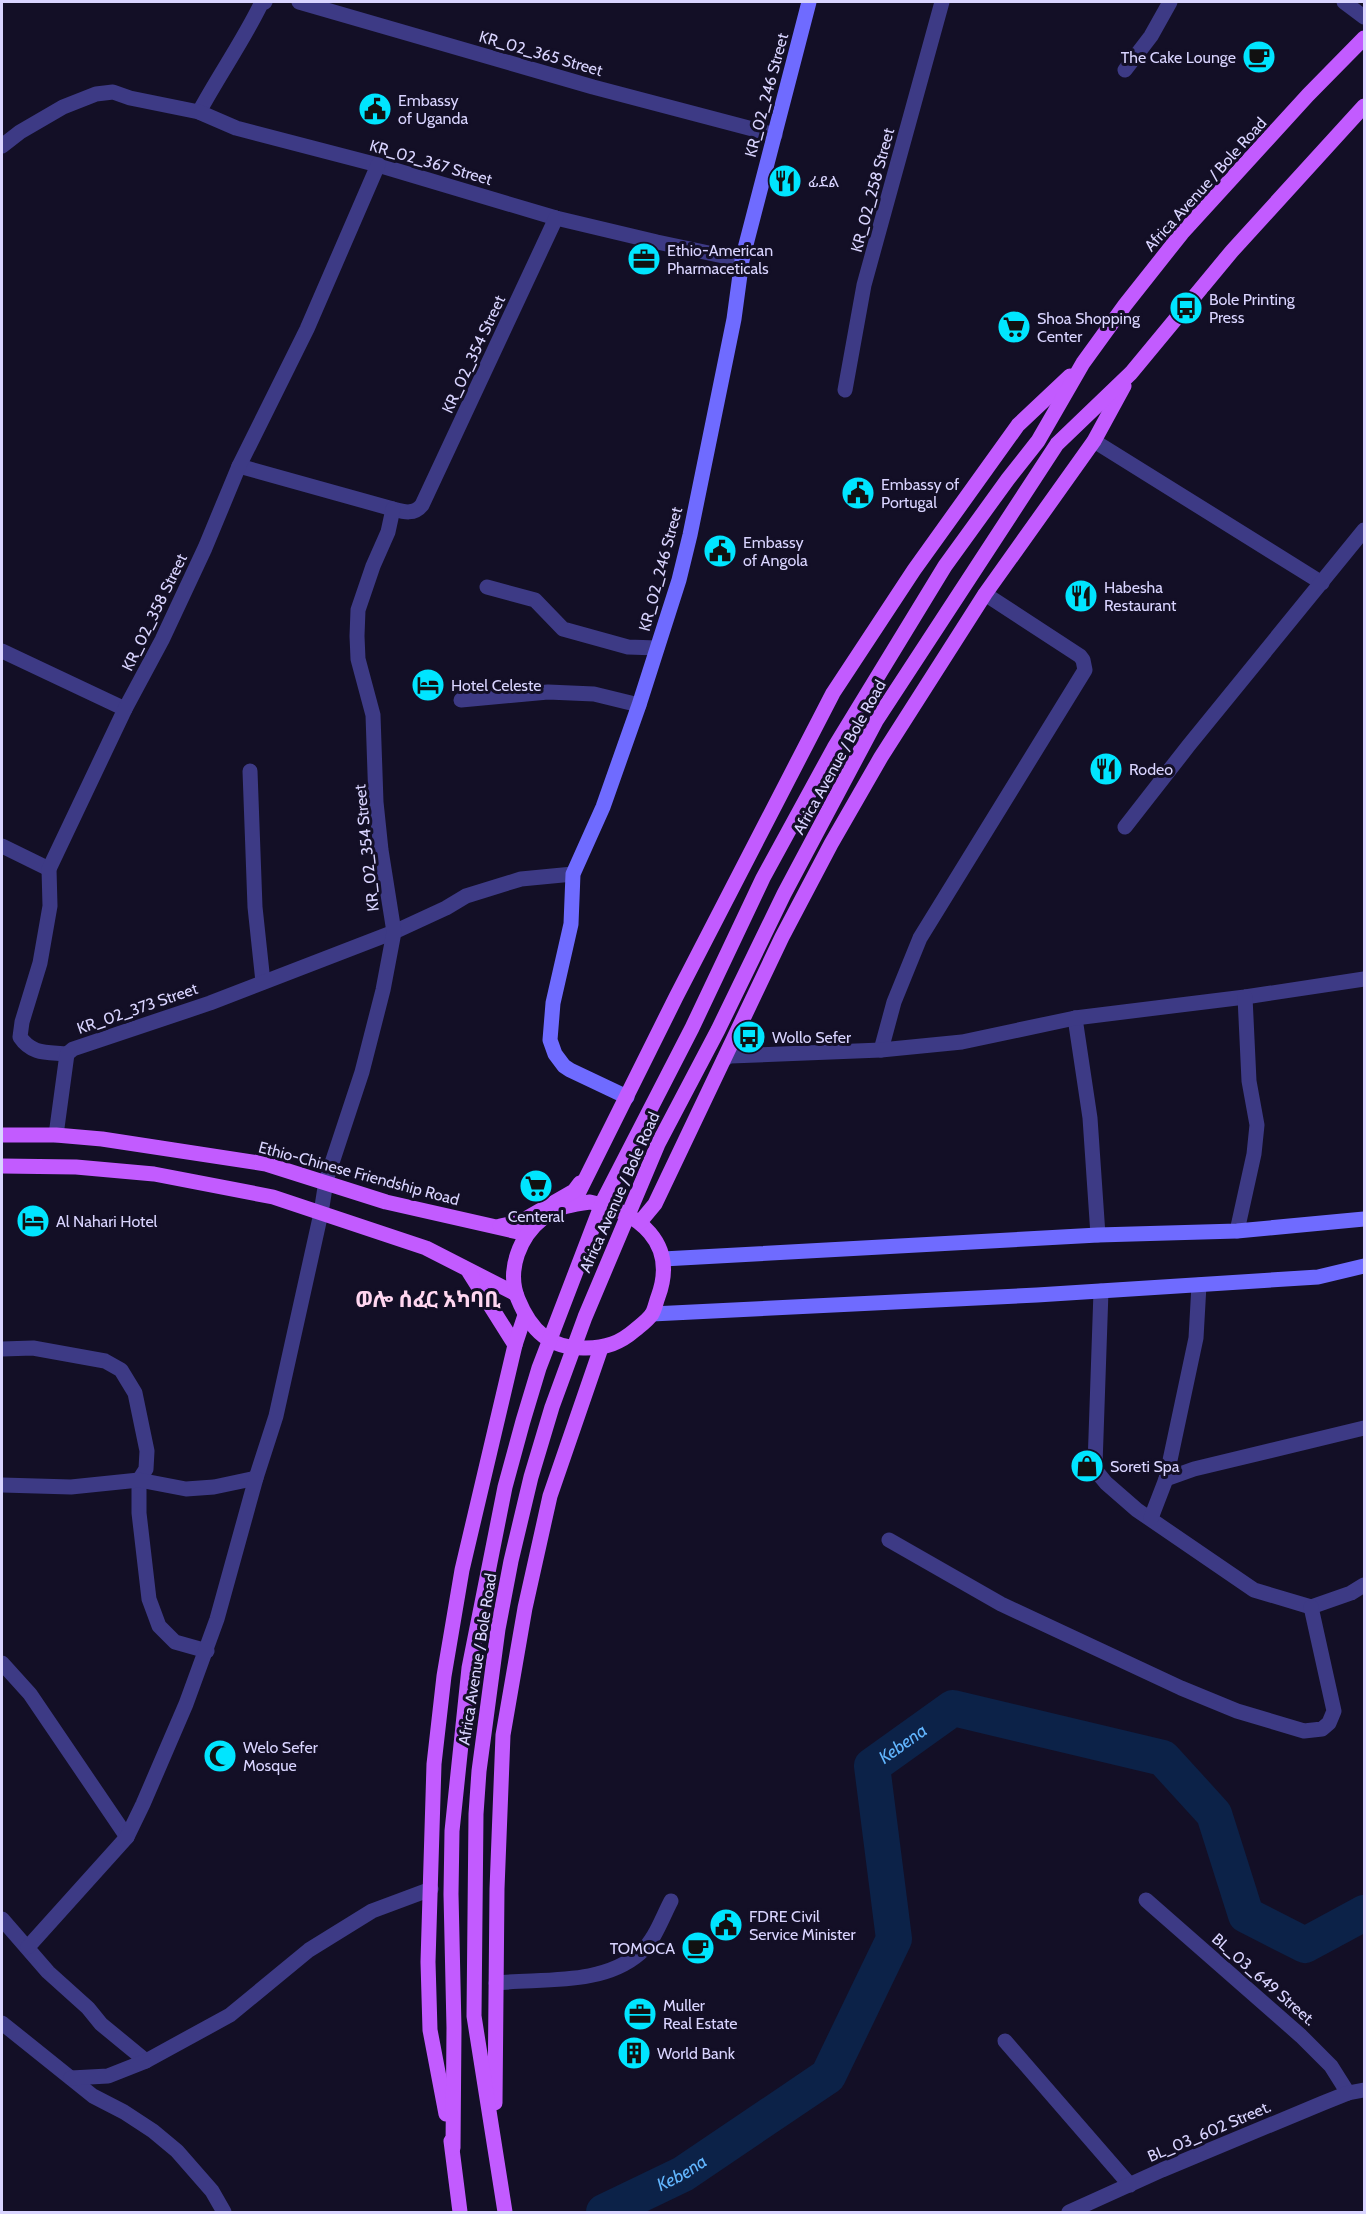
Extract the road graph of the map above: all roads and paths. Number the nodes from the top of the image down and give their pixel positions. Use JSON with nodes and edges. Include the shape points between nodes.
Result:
{"nodes":[{"id":1,"x":265,"y":2,"type":"edge"},
{"id":2,"x":299,"y":2,"type":"edge"},
{"id":3,"x":809,"y":2,"type":"edge"},
{"id":4,"x":942,"y":2,"type":"edge"},
{"id":5,"x":1170,"y":2,"type":"edge"},
{"id":6,"x":1344,"y":2,"type":"edge"},
{"id":7,"x":1365,"y":17,"type":"edge"},
{"id":8,"x":1365,"y":38,"type":"edge"},
{"id":9,"x":1125,"y":70,"type":"dead end"},
{"id":10,"x":1365,"y":106,"type":"edge"},
{"id":11,"x":199,"y":112,"type":"junction"},
{"id":12,"x":775,"y":135,"type":"junction"},
{"id":13,"x":2,"y":147,"type":"edge"},
{"id":14,"x":378,"y":165,"type":"junction"},
{"id":15,"x":556,"y":218,"type":"junction"},
{"id":16,"x":742,"y":260,"type":"junction"},
{"id":17,"x":1083,"y":363,"type":"junction"},
{"id":18,"x":1131,"y":373,"type":"junction"},
{"id":19,"x":845,"y":390,"type":"dead end"},
{"id":20,"x":1094,"y":441,"type":"junction"},
{"id":21,"x":239,"y":466,"type":"junction"},
{"id":22,"x":393,"y":509,"type":"junction"},
{"id":23,"x":1364,"y":532,"type":"edge"},
{"id":24,"x":1322,"y":583,"type":"junction"},
{"id":25,"x":487,"y":587,"type":"dead end"},
{"id":26,"x":985,"y":594,"type":"junction"},
{"id":27,"x":657,"y":648,"type":"junction"},
{"id":28,"x":2,"y":651,"type":"edge"},
{"id":29,"x":461,"y":700,"type":"dead end"},
{"id":30,"x":639,"y":705,"type":"junction"},
{"id":31,"x":125,"y":709,"type":"junction"},
{"id":32,"x":250,"y":771,"type":"dead end"},
{"id":33,"x":1125,"y":827,"type":"dead end"},
{"id":34,"x":2,"y":846,"type":"edge"},
{"id":35,"x":49,"y":869,"type":"junction"},
{"id":36,"x":573,"y":874,"type":"junction"},
{"id":37,"x":394,"y":932,"type":"junction"},
{"id":38,"x":1365,"y":980,"type":"edge"},
{"id":39,"x":263,"y":982,"type":"junction"},
{"id":40,"x":1245,"y":997,"type":"junction"},
{"id":41,"x":1075,"y":1018,"type":"junction"},
{"id":42,"x":881,"y":1050,"type":"junction"},
{"id":43,"x":67,"y":1054,"type":"junction"},
{"id":44,"x":724,"y":1059,"type":"junction"},
{"id":45,"x":627,"y":1097,"type":"junction"},
{"id":46,"x":2,"y":1135,"type":"edge"},
{"id":47,"x":56,"y":1135,"type":"junction"},
{"id":48,"x":2,"y":1166,"type":"edge"},
{"id":49,"x":589,"y":1171,"type":"junction"},
{"id":50,"x":326,"y":1181,"type":"junction"},
{"id":51,"x":573,"y":1204,"type":"junction"},
{"id":52,"x":321,"y":1214,"type":"junction"},
{"id":53,"x":635,"y":1219,"type":"junction"},
{"id":54,"x":1365,"y":1219,"type":"edge"},
{"id":55,"x":493,"y":1227,"type":"junction"},
{"id":56,"x":1237,"y":1232,"type":"junction"},
{"id":57,"x":527,"y":1234,"type":"junction"},
{"id":58,"x":1098,"y":1235,"type":"junction"},
{"id":59,"x":663,"y":1259,"type":"junction"},
{"id":60,"x":1365,"y":1266,"type":"edge"},
{"id":61,"x":467,"y":1269,"type":"junction"},
{"id":62,"x":1199,"y":1285,"type":"junction"},
{"id":63,"x":1101,"y":1291,"type":"junction"},
{"id":64,"x":516,"y":1294,"type":"junction"},
{"id":65,"x":652,"y":1314,"type":"junction"},
{"id":66,"x":525,"y":1315,"type":"junction"},
{"id":67,"x":515,"y":1344,"type":"junction"},
{"id":68,"x":601,"y":1348,"type":"junction"},
{"id":69,"x":2,"y":1349,"type":"edge"},
{"id":70,"x":1365,"y":1428,"type":"edge"},
{"id":71,"x":256,"y":1478,"type":"junction"},
{"id":72,"x":1166,"y":1479,"type":"junction"},
{"id":73,"x":139,"y":1480,"type":"junction"},
{"id":74,"x":2,"y":1485,"type":"edge"},
{"id":75,"x":1151,"y":1518,"type":"junction"},
{"id":76,"x":890,"y":1540,"type":"dead end"},
{"id":77,"x":1365,"y":1585,"type":"edge"},
{"id":78,"x":1311,"y":1607,"type":"junction"},
{"id":79,"x":207,"y":1651,"type":"junction"},
{"id":80,"x":2,"y":1663,"type":"edge"},
{"id":81,"x":127,"y":1837,"type":"junction"},
{"id":82,"x":430,"y":1889,"type":"junction"},
{"id":83,"x":1146,"y":1900,"type":"dead end"},
{"id":84,"x":671,"y":1901,"type":"dead end"},
{"id":85,"x":2,"y":1918,"type":"edge"},
{"id":86,"x":28,"y":1947,"type":"junction"},
{"id":87,"x":496,"y":1983,"type":"junction"},
{"id":88,"x":2,"y":2023,"type":"edge"},
{"id":89,"x":1005,"y":2042,"type":"dead end"},
{"id":90,"x":146,"y":2061,"type":"junction"},
{"id":91,"x":71,"y":2078,"type":"junction"},
{"id":92,"x":1365,"y":2090,"type":"edge"},
{"id":93,"x":1348,"y":2093,"type":"junction"},
{"id":94,"x":495,"y":2142,"type":"junction"},
{"id":95,"x":453,"y":2148,"type":"junction"},
{"id":96,"x":1130,"y":2185,"type":"junction"},
{"id":97,"x":224,"y":2212,"type":"edge"},
{"id":98,"x":460,"y":2212,"type":"edge"},
{"id":99,"x":505,"y":2212,"type":"edge"},
{"id":100,"x":1069,"y":2212,"type":"edge"}],
"edges":[{"from":1,"to":11,"type":"street"},
{"from":2,"to":12,"type":"street","name":"KR_02_365 Street","via":[[592,87]]},
{"from":3,"to":12,"type":"main road","name":"KR_02_246 Street"},
{"from":4,"to":19,"type":"street","name":"KR_02_258 Street","via":[[864,285]]},
{"from":5,"to":9,"type":"street"},
{"from":6,"to":7,"type":"street"},
{"from":8,"to":17,"type":"main road","name":"Africa Avenue / Bole Road","via":[[1182,233]]},
{"from":10,"to":18,"type":"main road","name":"Africa Avenue / Bole Road","via":[[1232,251]]},
{"from":11,"to":13,"type":"street","name":"KR_02_367 Street","via":[[113,92],[96,94],[63,107]]},
{"from":11,"to":14,"type":"street","name":"KR_02_367 Street","via":[[236,128]]},
{"from":12,"to":16,"type":"main road","name":"KR_02_246 Street"},
{"from":14,"to":15,"type":"street","name":"KR_02_367 Street"},
{"from":14,"to":21,"type":"street","name":"KR_02_358 Street","via":[[308,328]]},
{"from":15,"to":16,"type":"street","name":"KR_02_367 Street"},
{"from":15,"to":22,"type":"street","name":"KR_02_354 Street","via":[[422,505],[407,513]]},
{"from":16,"to":27,"type":"main road","name":"KR_02_246 Street","via":[[734,319],[690,535]]},
{"from":17,"to":45,"type":"main road","name":"Africa Avenue / Bole Road","via":[[1018,424],[833,693]]},
{"from":17,"to":95,"type":"main road","name":"Africa Avenue / Bole Road","via":[[1038,441],[945,566],[896,644],[763,878],[603,1202],[539,1368],[505,1487],[474,1636],[462,1725],[452,1832]]},
{"from":18,"to":20,"type":"main road","name":"Africa Avenue / Bole Road"},
{"from":18,"to":94,"type":"main road","name":"Africa Avenue / Bole Road","via":[[1058,444],[876,721],[648,1163],[552,1407],[531,1476],[498,1629],[478,1782],[474,2016]]},
{"from":20,"to":24,"type":"street"},
{"from":20,"to":26,"type":"main road","name":"Africa Avenue / Bole Road"},
{"from":21,"to":22,"type":"street"},
{"from":21,"to":31,"type":"street","name":"KR_02_358 Street","via":[[191,579]]},
{"from":22,"to":37,"type":"street","name":"KR_02_354 Street","via":[[358,610],[357,636],[358,659],[373,715],[381,850]]},
{"from":23,"to":24,"type":"street"},
{"from":24,"to":33,"type":"street"},
{"from":25,"to":27,"type":"street","via":[[535,600],[563,629],[628,647]]},
{"from":26,"to":42,"type":"street","via":[[1080,656],[1085,670],[920,938],[894,1002]]},
{"from":26,"to":44,"type":"main road","name":"Africa Avenue / Bole Road","via":[[881,757],[831,844]]},
{"from":27,"to":30,"type":"main road","name":"KR_02_246 Street"},
{"from":28,"to":31,"type":"street"},
{"from":29,"to":30,"type":"street","via":[[548,692],[594,694]]},
{"from":30,"to":36,"type":"main road","name":"KR_02_246 Street","via":[[603,807]]},
{"from":31,"to":35,"type":"street","name":"KR_02_358 Street"},
{"from":32,"to":39,"type":"street","via":[[255,907]]},
{"from":34,"to":35,"type":"street"},
{"from":35,"to":43,"type":"street","name":"KR_02_358 Street","via":[[51,906],[20,1037],[27,1047]]},
{"from":36,"to":37,"type":"street","name":"KR_02_373 Street","via":[[521,879],[466,896]]},
{"from":36,"to":45,"type":"main road","name":"KR_02_246 Street","via":[[571,924],[553,1003],[551,1047],[570,1070]]},
{"from":37,"to":39,"type":"street","name":"KR_02_373 Street"},
{"from":37,"to":50,"type":"street","name":"KR_02_354 Street","via":[[363,1071]]},
{"from":38,"to":40,"type":"street"},
{"from":39,"to":43,"type":"street","name":"KR_02_373 Street","via":[[80,1045]]},
{"from":40,"to":41,"type":"street"},
{"from":40,"to":56,"type":"street","via":[[1249,1081],[1257,1125]]},
{"from":41,"to":42,"type":"street","via":[[962,1042]]},
{"from":41,"to":58,"type":"street","via":[[1090,1118]]},
{"from":42,"to":44,"type":"street"},
{"from":43,"to":47,"type":"street","name":"KR_02_373 Street"},
{"from":44,"to":53,"type":"main road","name":"Africa Avenue / Bole Road","via":[[654,1204]]},
{"from":45,"to":49,"type":"main road","name":"Africa Avenue / Bole Road"},
{"from":46,"to":47,"type":"main road","name":"Ethio-Chinese Friendship Road"},
{"from":47,"to":50,"type":"main road","name":"Ethio-Chinese Friendship Road","via":[[141,1143],[266,1164]]},
{"from":48,"to":52,"type":"main road","via":[[154,1174],[273,1197]]},
{"from":49,"to":51,"type":"main road","name":"Africa Avenue / Bole Road"},
{"from":49,"to":55,"type":"main road","via":[[573,1191],[520,1222]]},
{"from":50,"to":52,"type":"street","name":"KR_02_354 Street"},
{"from":50,"to":55,"type":"main road","name":"Ethio-Chinese Friendship Road","via":[[386,1202]]},
{"from":51,"to":53,"type":"main road","via":[[604,1205]]},
{"from":51,"to":57,"type":"main road","via":[[544,1216]]},
{"from":52,"to":61,"type":"main road","via":[[426,1248]]},
{"from":52,"to":71,"type":"street","name":"KR_02_354 Street","via":[[276,1416]]},
{"from":53,"to":59,"type":"main road","via":[[651,1235]]},
{"from":54,"to":56,"type":"main road"},
{"from":55,"to":57,"type":"main road","name":"Ethio-Chinese Friendship Road"},
{"from":56,"to":58,"type":"main road"},
{"from":57,"to":64,"type":"main road","via":[[516,1257]]},
{"from":58,"to":59,"type":"main road"},
{"from":59,"to":65,"type":"main road","via":[[663,1283]]},
{"from":60,"to":62,"type":"main road","via":[[1318,1277]]},
{"from":61,"to":64,"type":"main road"},
{"from":61,"to":67,"type":"main road"},
{"from":62,"to":63,"type":"main road"},
{"from":62,"to":72,"type":"street","via":[[1196,1338]]},
{"from":63,"to":65,"type":"main road"},
{"from":63,"to":75,"type":"street","via":[[1095,1465],[1106,1483]]},
{"from":64,"to":66,"type":"main road"},
{"from":65,"to":68,"type":"main road","via":[[627,1337]]},
{"from":66,"to":67,"type":"main road","name":"Africa Avenue / Bole Road"},
{"from":66,"to":68,"type":"main road","via":[[537,1331],[555,1344]]},
{"from":67,"to":82,"type":"main road","name":"Africa Avenue / Bole Road","via":[[462,1570],[444,1677],[434,1764]]},
{"from":68,"to":87,"type":"main road","name":"Africa Avenue / Bole Road","via":[[550,1496],[503,1735]]},
{"from":69,"to":73,"type":"street","via":[[33,1348],[105,1361],[121,1370],[135,1393],[147,1451],[146,1469]]},
{"from":70,"to":72,"type":"street"},
{"from":71,"to":73,"type":"street","via":[[186,1490]]},
{"from":71,"to":79,"type":"street","name":"KR_02_354 Street"},
{"from":72,"to":75,"type":"street"},
{"from":73,"to":74,"type":"street","via":[[71,1487]]},
{"from":73,"to":79,"type":"street","via":[[149,1599],[159,1626],[175,1642]]},
{"from":75,"to":78,"type":"street","via":[[1254,1590]]},
{"from":76,"to":78,"type":"street","via":[[1001,1604],[1181,1688],[1237,1711],[1304,1731],[1322,1729],[1334,1711]]},
{"from":77,"to":78,"type":"street"},
{"from":79,"to":81,"type":"street","name":"KR_02_354 Street"},
{"from":80,"to":81,"type":"street","via":[[30,1694]]},
{"from":81,"to":86,"type":"street","name":"KR_02_354 Street"},
{"from":82,"to":90,"type":"street","via":[[372,1911],[309,1950],[230,2015]]},
{"from":82,"to":95,"type":"main road","name":"Africa Avenue / Bole Road","via":[[430,2030]]},
{"from":83,"to":93,"type":"street","name":"BL_03_649 Street.","via":[[1301,2036],[1331,2066]]},
{"from":84,"to":87,"type":"street","via":[[654,1935],[640,1952],[620,1965],[578,1976]]},
{"from":85,"to":86,"type":"street"},
{"from":86,"to":90,"type":"street","via":[[101,2024]]},
{"from":87,"to":94,"type":"main road","name":"Africa Avenue / Bole Road"},
{"from":88,"to":91,"type":"street"},
{"from":89,"to":96,"type":"street"},
{"from":90,"to":91,"type":"street","via":[[108,2076]]},
{"from":91,"to":97,"type":"street","via":[[177,2151],[212,2191]]},
{"from":92,"to":93,"type":"street","name":"BL_03_602 Street."},
{"from":93,"to":96,"type":"street","name":"BL_03_602 Street."},
{"from":94,"to":99,"type":"main road","name":"Africa Avenue / Bole Road"},
{"from":95,"to":98,"type":"main road","name":"Africa Avenue / Bole Road"},
{"from":96,"to":100,"type":"street","name":"BL_03_602 Street."}]}
